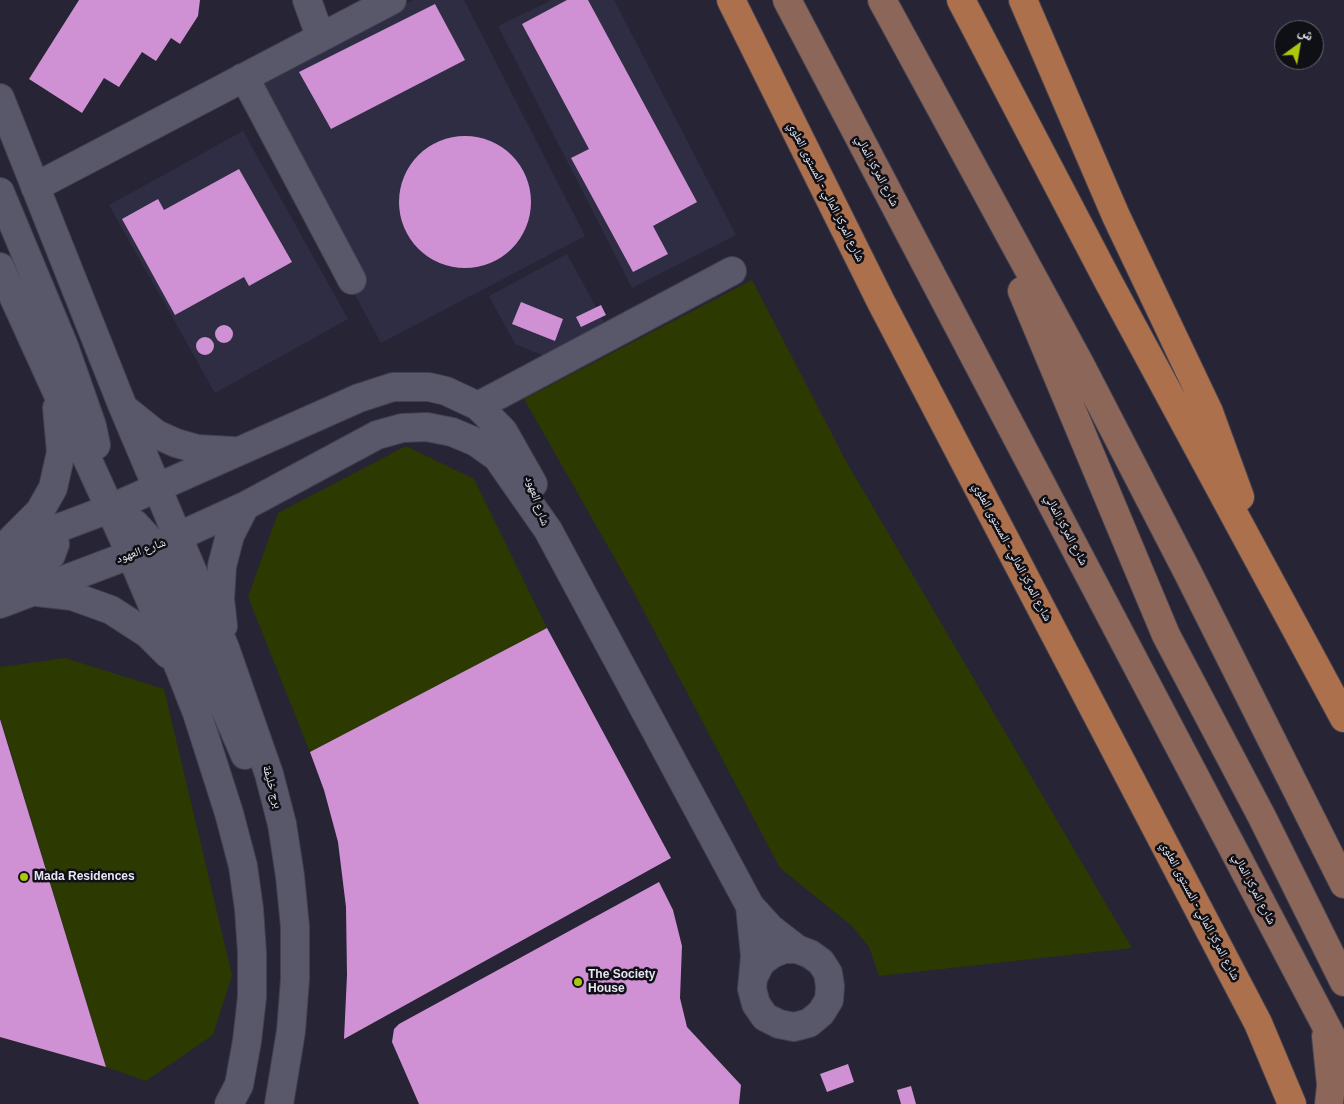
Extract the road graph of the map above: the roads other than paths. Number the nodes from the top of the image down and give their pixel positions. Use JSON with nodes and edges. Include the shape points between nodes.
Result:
{"nodes":[{"id":1,"x":307,"y":0,"type":"edge"},
{"id":2,"x":392,"y":0,"type":"edge"},
{"id":3,"x":730,"y":0,"type":"edge"},
{"id":4,"x":788,"y":0,"type":"edge"},
{"id":5,"x":882,"y":0,"type":"edge"},
{"id":6,"x":961,"y":0,"type":"edge"},
{"id":7,"x":1023,"y":0,"type":"edge"},
{"id":8,"x":320,"y":36,"type":"junction"},
{"id":9,"x":242,"y":78,"type":"junction"},
{"id":10,"x":0,"y":98,"type":"edge"},
{"id":11,"x":0,"y":140,"type":"edge"},
{"id":12,"x":969,"y":164,"type":"junction"},
{"id":13,"x":35,"y":187,"type":"junction"},
{"id":14,"x":0,"y":192,"type":"edge"},
{"id":15,"x":0,"y":266,"type":"edge"},
{"id":16,"x":732,"y":271,"type":"dead end"},
{"id":17,"x":352,"y":280,"type":"dead end"},
{"id":18,"x":94,"y":333,"type":"junction"},
{"id":19,"x":55,"y":387,"type":"junction"},
{"id":20,"x":478,"y":406,"type":"junction"},
{"id":21,"x":123,"y":407,"type":"junction"},
{"id":22,"x":240,"y":451,"type":"junction"},
{"id":23,"x":97,"y":482,"type":"junction"},
{"id":24,"x":157,"y":489,"type":"junction"},
{"id":25,"x":245,"y":506,"type":"junction"},
{"id":26,"x":109,"y":509,"type":"junction"},
{"id":27,"x":548,"y":530,"type":"junction"},
{"id":28,"x":42,"y":533,"type":"junction"},
{"id":29,"x":154,"y":546,"type":"junction"},
{"id":30,"x":1,"y":549,"type":"edge"},
{"id":31,"x":1254,"y":549,"type":"junction"},
{"id":32,"x":0,"y":578,"type":"edge"},
{"id":33,"x":30,"y":592,"type":"junction"},
{"id":34,"x":0,"y":604,"type":"edge"},
{"id":35,"x":225,"y":648,"type":"junction"},
{"id":36,"x":178,"y":667,"type":"junction"},
{"id":37,"x":1344,"y":718,"type":"edge"},
{"id":38,"x":282,"y":824,"type":"junction"},
{"id":39,"x":1344,"y":884,"type":"edge"},
{"id":40,"x":750,"y":906,"type":"junction"},
{"id":41,"x":797,"y":949,"type":"junction"},
{"id":42,"x":755,"y":974,"type":"junction"},
{"id":43,"x":1344,"y":982,"type":"edge"},
{"id":44,"x":1258,"y":1023,"type":"junction"},
{"id":45,"x":1325,"y":1024,"type":"junction"},
{"id":46,"x":1344,"y":1060,"type":"edge"},
{"id":47,"x":230,"y":1104,"type":"edge"},
{"id":48,"x":279,"y":1104,"type":"edge"},
{"id":49,"x":1292,"y":1104,"type":"edge"},
{"id":50,"x":1305,"y":1104,"type":"edge"},
{"id":51,"x":1329,"y":1104,"type":"edge"}],
"edges":[{"from":1,"to":8,"type":"street"},
{"from":2,"to":8,"type":"street"},
{"from":3,"to":44,"type":"highway","name":"شارع المركز المالي - المستوى العلوي","via":[[881,302]]},
{"from":4,"to":45,"type":"main road","name":"شارع المركز المالي"},
{"from":5,"to":12,"type":"main road"},
{"from":6,"to":31,"type":"highway","via":[[1108,281]]},
{"from":7,"to":31,"type":"highway","via":[[1116,216],[1209,412],[1227,457]]},
{"from":8,"to":9,"type":"street"},
{"from":9,"to":13,"type":"street"},
{"from":9,"to":17,"type":"street"},
{"from":10,"to":13,"type":"street"},
{"from":11,"to":18,"type":"street","via":[[58,284]]},
{"from":12,"to":39,"type":"main road","via":[[1089,381]]},
{"from":12,"to":43,"type":"main road","via":[[1166,635]]},
{"from":13,"to":18,"type":"street"},
{"from":14,"to":23,"type":"street","via":[[64,346],[96,440]]},
{"from":15,"to":19,"type":"street"},
{"from":16,"to":20,"type":"street"},
{"from":18,"to":21,"type":"street","name":"برج خليفة"},
{"from":19,"to":23,"type":"street"},
{"from":19,"to":30,"type":"street","via":[[60,452],[53,488],[40,511]]},
{"from":20,"to":22,"type":"street","name":"شارع العهود","via":[[446,390],[393,387],[359,398]]},
{"from":20,"to":27,"type":"street","name":"شارع العهود","via":[[503,431],[517,453],[539,499]]},
{"from":21,"to":22,"type":"street","via":[[144,426],[176,443],[218,452]]},
{"from":21,"to":24,"type":"street","name":"برج خليفة"},
{"from":22,"to":24,"type":"street","name":"شارع العهود"},
{"from":23,"to":26,"type":"street"},
{"from":24,"to":26,"type":"street","name":"شارع العهود"},
{"from":24,"to":29,"type":"street","name":"برج خليفة"},
{"from":25,"to":27,"type":"street","name":"شارع العهود","via":[[377,435],[402,428],[428,427],[476,442],[497,458]]},
{"from":25,"to":29,"type":"street","name":"شارع العهود"},
{"from":25,"to":35,"type":"street","via":[[230,535],[222,566],[220,599]]},
{"from":26,"to":28,"type":"street","name":"شارع العهود"},
{"from":26,"to":29,"type":"street","via":[[135,524]]},
{"from":27,"to":40,"type":"street"},
{"from":28,"to":30,"type":"street","name":"شارع العهود"},
{"from":28,"to":32,"type":"street","via":[[53,538],[55,550],[51,555]]},
{"from":29,"to":33,"type":"street","name":"شارع العهود"},
{"from":29,"to":35,"type":"street","name":"برج خليفة"},
{"from":29,"to":36,"type":"street"},
{"from":29,"to":38,"type":"street","via":[[252,772]]},
{"from":31,"to":37,"type":"highway"},
{"from":33,"to":34,"type":"street","name":"شارع العهود"},
{"from":33,"to":36,"type":"street","via":[[72,596],[111,610],[148,634]]},
{"from":35,"to":38,"type":"street","name":"برج خليفة","via":[[269,774]]},
{"from":36,"to":47,"type":"street","via":[[200,721],[229,813],[249,909],[252,997],[239,1085]]},
{"from":38,"to":48,"type":"street","name":"برج خليفة","via":[[292,901],[295,979],[291,1031]]},
{"from":40,"to":41,"type":"street","via":[[770,928]]},
{"from":40,"to":42,"type":"street"},
{"from":41,"to":42,"type":"street","via":[[784,949],[772,954]]},
{"from":41,"to":42,"type":"street","via":[[821,962],[828,973],[829,1000],[809,1023],[794,1027],[765,1017],[756,1004],[752,989]]},
{"from":44,"to":49,"type":"highway","name":"شارع المركز المالي - المستوى العلوي"},
{"from":44,"to":50,"type":"highway"},
{"from":45,"to":46,"type":"main road","name":"شارع المركز المالي"},
{"from":45,"to":51,"type":"main road","via":[[1331,1085]]}]}
